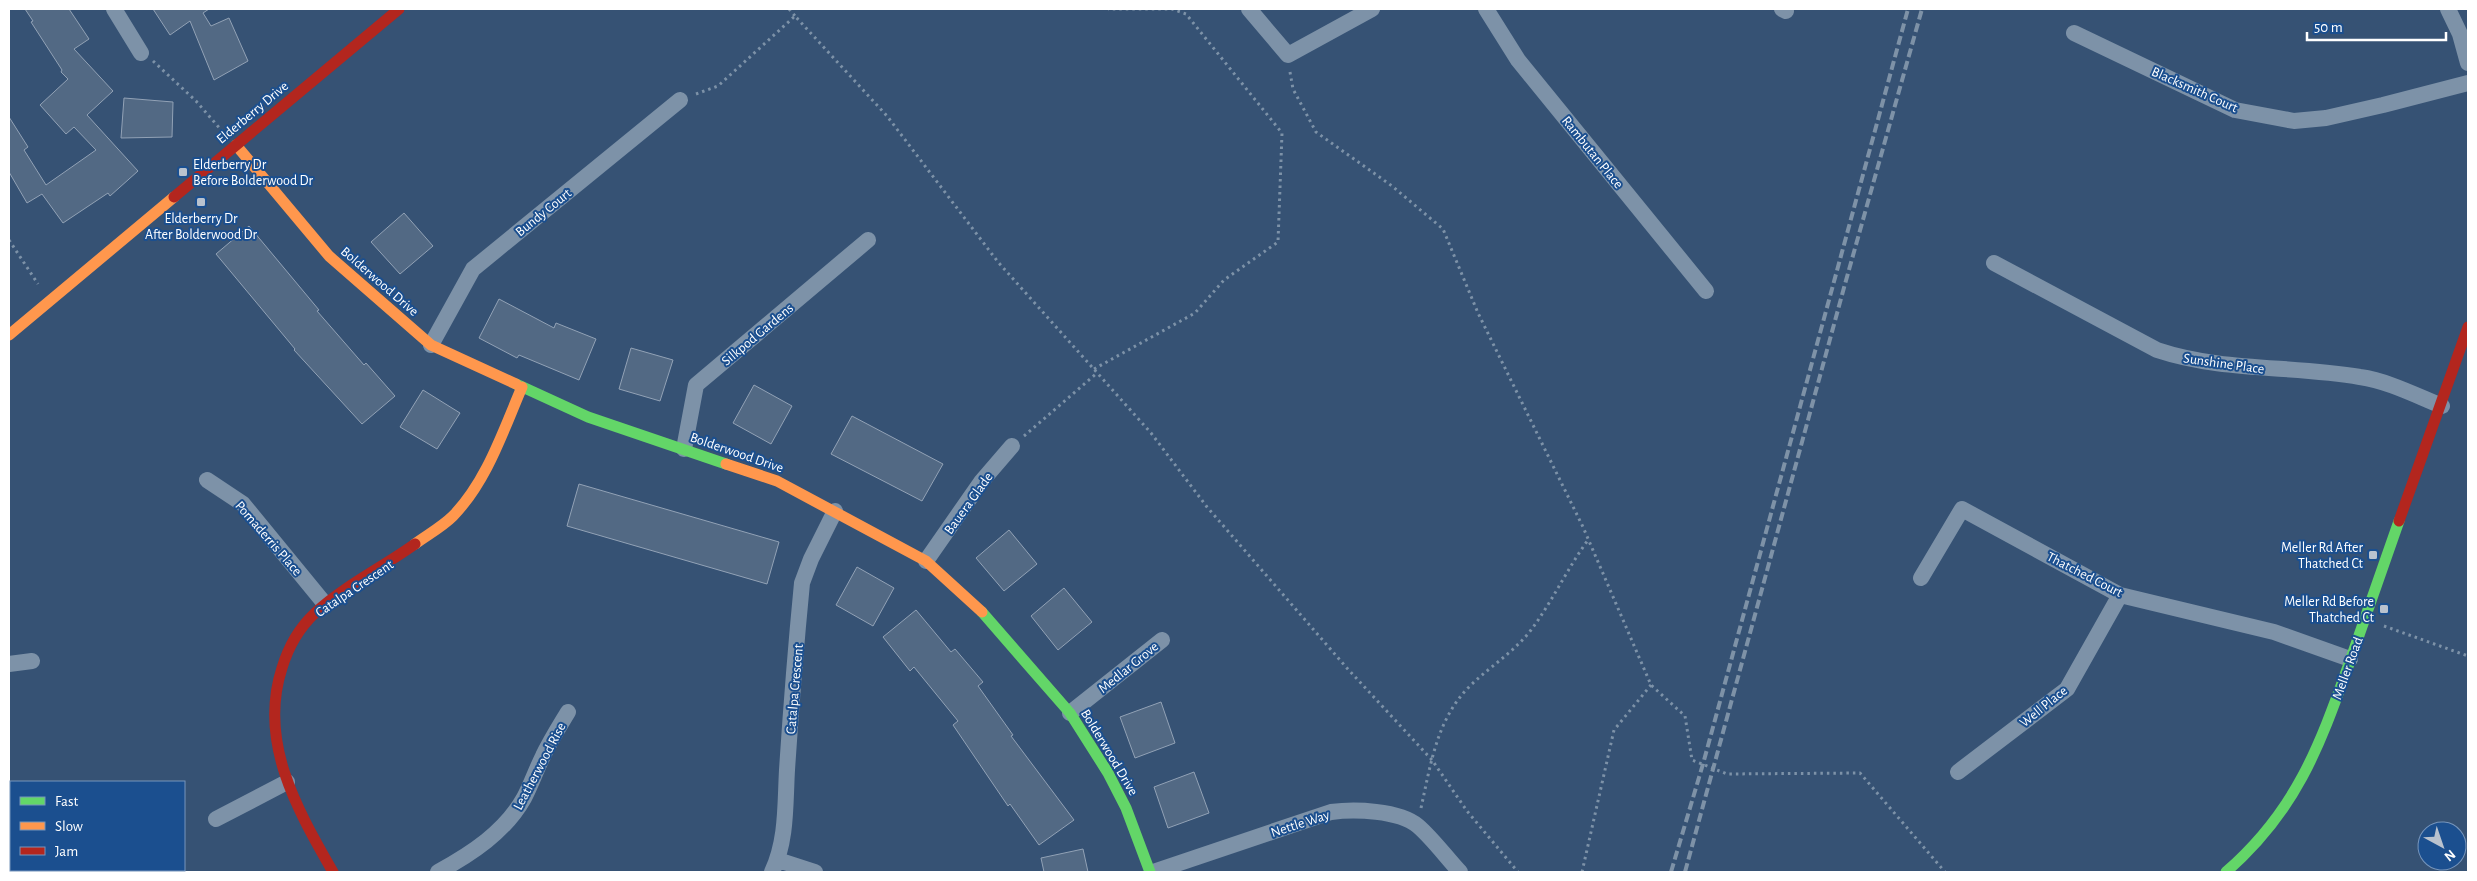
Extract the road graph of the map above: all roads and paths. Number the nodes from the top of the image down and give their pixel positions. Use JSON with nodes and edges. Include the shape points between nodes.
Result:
{"nodes":[{"id":1,"x":114,"y":9,"type":"edge"},
{"id":2,"x":399,"y":9,"type":"edge"},
{"id":3,"x":789,"y":9,"type":"edge"},
{"id":4,"x":1108,"y":9,"type":"edge"},
{"id":5,"x":1249,"y":9,"type":"edge"},
{"id":6,"x":1372,"y":9,"type":"edge"},
{"id":7,"x":1486,"y":9,"type":"edge"},
{"id":8,"x":2448,"y":9,"type":"edge"},
{"id":9,"x":795,"y":16,"type":"junction"},
{"id":10,"x":2074,"y":33,"type":"dead end"},
{"id":11,"x":141,"y":53,"type":"joint"},
{"id":12,"x":1288,"y":55,"type":"junction"},
{"id":13,"x":2468,"y":63,"type":"edge"},
{"id":14,"x":2468,"y":83,"type":"edge"},
{"id":15,"x":680,"y":100,"type":"joint"},
{"id":16,"x":224,"y":134,"type":"dead end"},
{"id":17,"x":236,"y":145,"type":"junction"},
{"id":18,"x":9,"y":240,"type":"edge"},
{"id":19,"x":868,"y":240,"type":"dead end"},
{"id":20,"x":1994,"y":263,"type":"dead end"},
{"id":21,"x":38,"y":284,"type":"dead end"},
{"id":22,"x":1706,"y":291,"type":"dead end"},
{"id":23,"x":2468,"y":327,"type":"edge"},
{"id":24,"x":9,"y":335,"type":"edge"},
{"id":25,"x":431,"y":345,"type":"junction"},
{"id":26,"x":1096,"y":371,"type":"junction"},
{"id":27,"x":522,"y":387,"type":"junction"},
{"id":28,"x":2442,"y":406,"type":"junction"},
{"id":29,"x":1012,"y":446,"type":"joint"},
{"id":30,"x":684,"y":450,"type":"junction"},
{"id":31,"x":207,"y":480,"type":"dead end"},
{"id":32,"x":835,"y":511,"type":"junction"},
{"id":33,"x":1588,"y":540,"type":"junction"},
{"id":34,"x":926,"y":561,"type":"junction"},
{"id":35,"x":1921,"y":578,"type":"dead end"},
{"id":36,"x":2120,"y":595,"type":"junction"},
{"id":37,"x":325,"y":604,"type":"junction"},
{"id":38,"x":2365,"y":619,"type":"junction"},
{"id":39,"x":1162,"y":640,"type":"dead end"},
{"id":40,"x":2468,"y":656,"type":"edge"},
{"id":41,"x":2350,"y":659,"type":"junction"},
{"id":42,"x":32,"y":661,"type":"dead end"},
{"id":43,"x":9,"y":664,"type":"edge"},
{"id":44,"x":1651,"y":685,"type":"junction"},
{"id":45,"x":568,"y":712,"type":"dead end"},
{"id":46,"x":1070,"y":714,"type":"junction"},
{"id":47,"x":1432,"y":760,"type":"junction"},
{"id":48,"x":1958,"y":772,"type":"dead end"},
{"id":49,"x":288,"y":782,"type":"junction"},
{"id":50,"x":216,"y":819,"type":"dead end"},
{"id":51,"x":1417,"y":825,"type":"junction"},
{"id":52,"x":775,"y":866,"type":"edge"},
{"id":53,"x":334,"y":872,"type":"edge"},
{"id":54,"x":438,"y":872,"type":"edge"},
{"id":55,"x":815,"y":872,"type":"edge"},
{"id":56,"x":1150,"y":872,"type":"edge"},
{"id":57,"x":1153,"y":872,"type":"edge"},
{"id":58,"x":1460,"y":872,"type":"edge"},
{"id":59,"x":1518,"y":872,"type":"edge"},
{"id":60,"x":1582,"y":872,"type":"edge"},
{"id":61,"x":1945,"y":872,"type":"edge"},
{"id":62,"x":2226,"y":872,"type":"edge"}],
"edges":[{"from":1,"to":11,"type":"street"},
{"from":2,"to":17,"type":"street","name":"Elderberry Drive"},
{"from":3,"to":9,"type":"path"},
{"from":4,"to":26,"type":"path","via":[[1172,9],[1186,14],[1282,134],[1278,242],[1224,280],[1195,313]]},
{"from":5,"to":12,"type":"street"},
{"from":6,"to":12,"type":"street"},
{"from":7,"to":22,"type":"street","name":"Rambutan Place","via":[[1518,60]]},
{"from":8,"to":13,"type":"street","via":[[2460,34]]},
{"from":9,"to":15,"type":"path","via":[[718,86]]},
{"from":9,"to":26,"type":"path","via":[[887,116],[998,262]]},
{"from":10,"to":14,"type":"street","name":"Blacksmith Court","via":[[2235,110],[2294,121],[2326,118]]},
{"from":11,"to":16,"type":"path","via":[[160,65]]},
{"from":12,"to":33,"type":"path","via":[[1293,89],[1316,132],[1392,186],[1443,229],[1478,313]]},
{"from":15,"to":25,"type":"street","name":"Bundy Court","via":[[473,269]]},
{"from":17,"to":24,"type":"street","name":"Elderberry Drive"},
{"from":17,"to":25,"type":"street","name":"Bolderwood Drive","via":[[329,256]]},
{"from":18,"to":21,"type":"path"},
{"from":19,"to":30,"type":"street","name":"Silkpod Gardens","via":[[696,385]]},
{"from":20,"to":28,"type":"street","name":"Sunshine Place","via":[[2157,350],[2182,358],[2361,377]]},
{"from":23,"to":28,"type":"street","name":"Meller Road"},
{"from":25,"to":27,"type":"street","name":"Bolderwood Drive"},
{"from":26,"to":29,"type":"path"},
{"from":26,"to":47,"type":"path","via":[[1151,433],[1207,507]]},
{"from":27,"to":30,"type":"street","name":"Bolderwood Drive","via":[[588,417]]},
{"from":27,"to":37,"type":"street","name":"Catalpa Crescent","via":[[492,457],[452,517],[399,558]]},
{"from":28,"to":38,"type":"street","name":"Meller Road"},
{"from":29,"to":34,"type":"street","name":"Bauera Glade","via":[[981,482]]},
{"from":30,"to":32,"type":"street","name":"Bolderwood Drive","via":[[777,481]]},
{"from":31,"to":37,"type":"street","name":"Pomaderris Place","via":[[243,504]]},
{"from":32,"to":34,"type":"street","name":"Bolderwood Drive"},
{"from":32,"to":52,"type":"street","name":"Catalpa Crescent","via":[[802,583],[787,807]]},
{"from":33,"to":44,"type":"path"},
{"from":33,"to":47,"type":"path","via":[[1532,629],[1518,646],[1472,684],[1456,702],[1436,739]]},
{"from":34,"to":46,"type":"street","name":"Bolderwood Drive","via":[[987,616]]},
{"from":35,"to":36,"type":"street","name":"Thatched Court","via":[[1962,509]]},
{"from":36,"to":41,"type":"street","name":"Thatched Court","via":[[2274,632]]},
{"from":36,"to":48,"type":"street","name":"Well Place","via":[[2067,689]]},
{"from":37,"to":49,"type":"street","name":"Catalpa Crescent","via":[[303,624],[290,647],[278,674],[272,700],[278,759]]},
{"from":38,"to":40,"type":"path"},
{"from":38,"to":41,"type":"street","name":"Meller Road"},
{"from":39,"to":46,"type":"street","name":"Medlar Grove"},
{"from":41,"to":62,"type":"street","name":"Meller Road","via":[[2304,779],[2266,835]]},
{"from":42,"to":43,"type":"street"},
{"from":44,"to":60,"type":"path","via":[[1614,730]]},
{"from":44,"to":61,"type":"path","via":[[1684,716],[1692,760],[1727,774],[1860,773]]},
{"from":45,"to":54,"type":"street","name":"Leatherwood Rise","via":[[543,754],[524,799],[505,824],[470,853]]},
{"from":46,"to":56,"type":"street","name":"Bolderwood Drive","via":[[1126,808]]},
{"from":47,"to":51,"type":"path"},
{"from":47,"to":59,"type":"path","via":[[1467,811]]},
{"from":49,"to":50,"type":"street"},
{"from":49,"to":53,"type":"street","name":"Catalpa Crescent"},
{"from":51,"to":57,"type":"street","name":"Nettle Way","via":[[1386,814],[1359,810],[1330,812]]},
{"from":51,"to":58,"type":"street","name":"Nettle Way"},
{"from":52,"to":55,"type":"street"}]}
